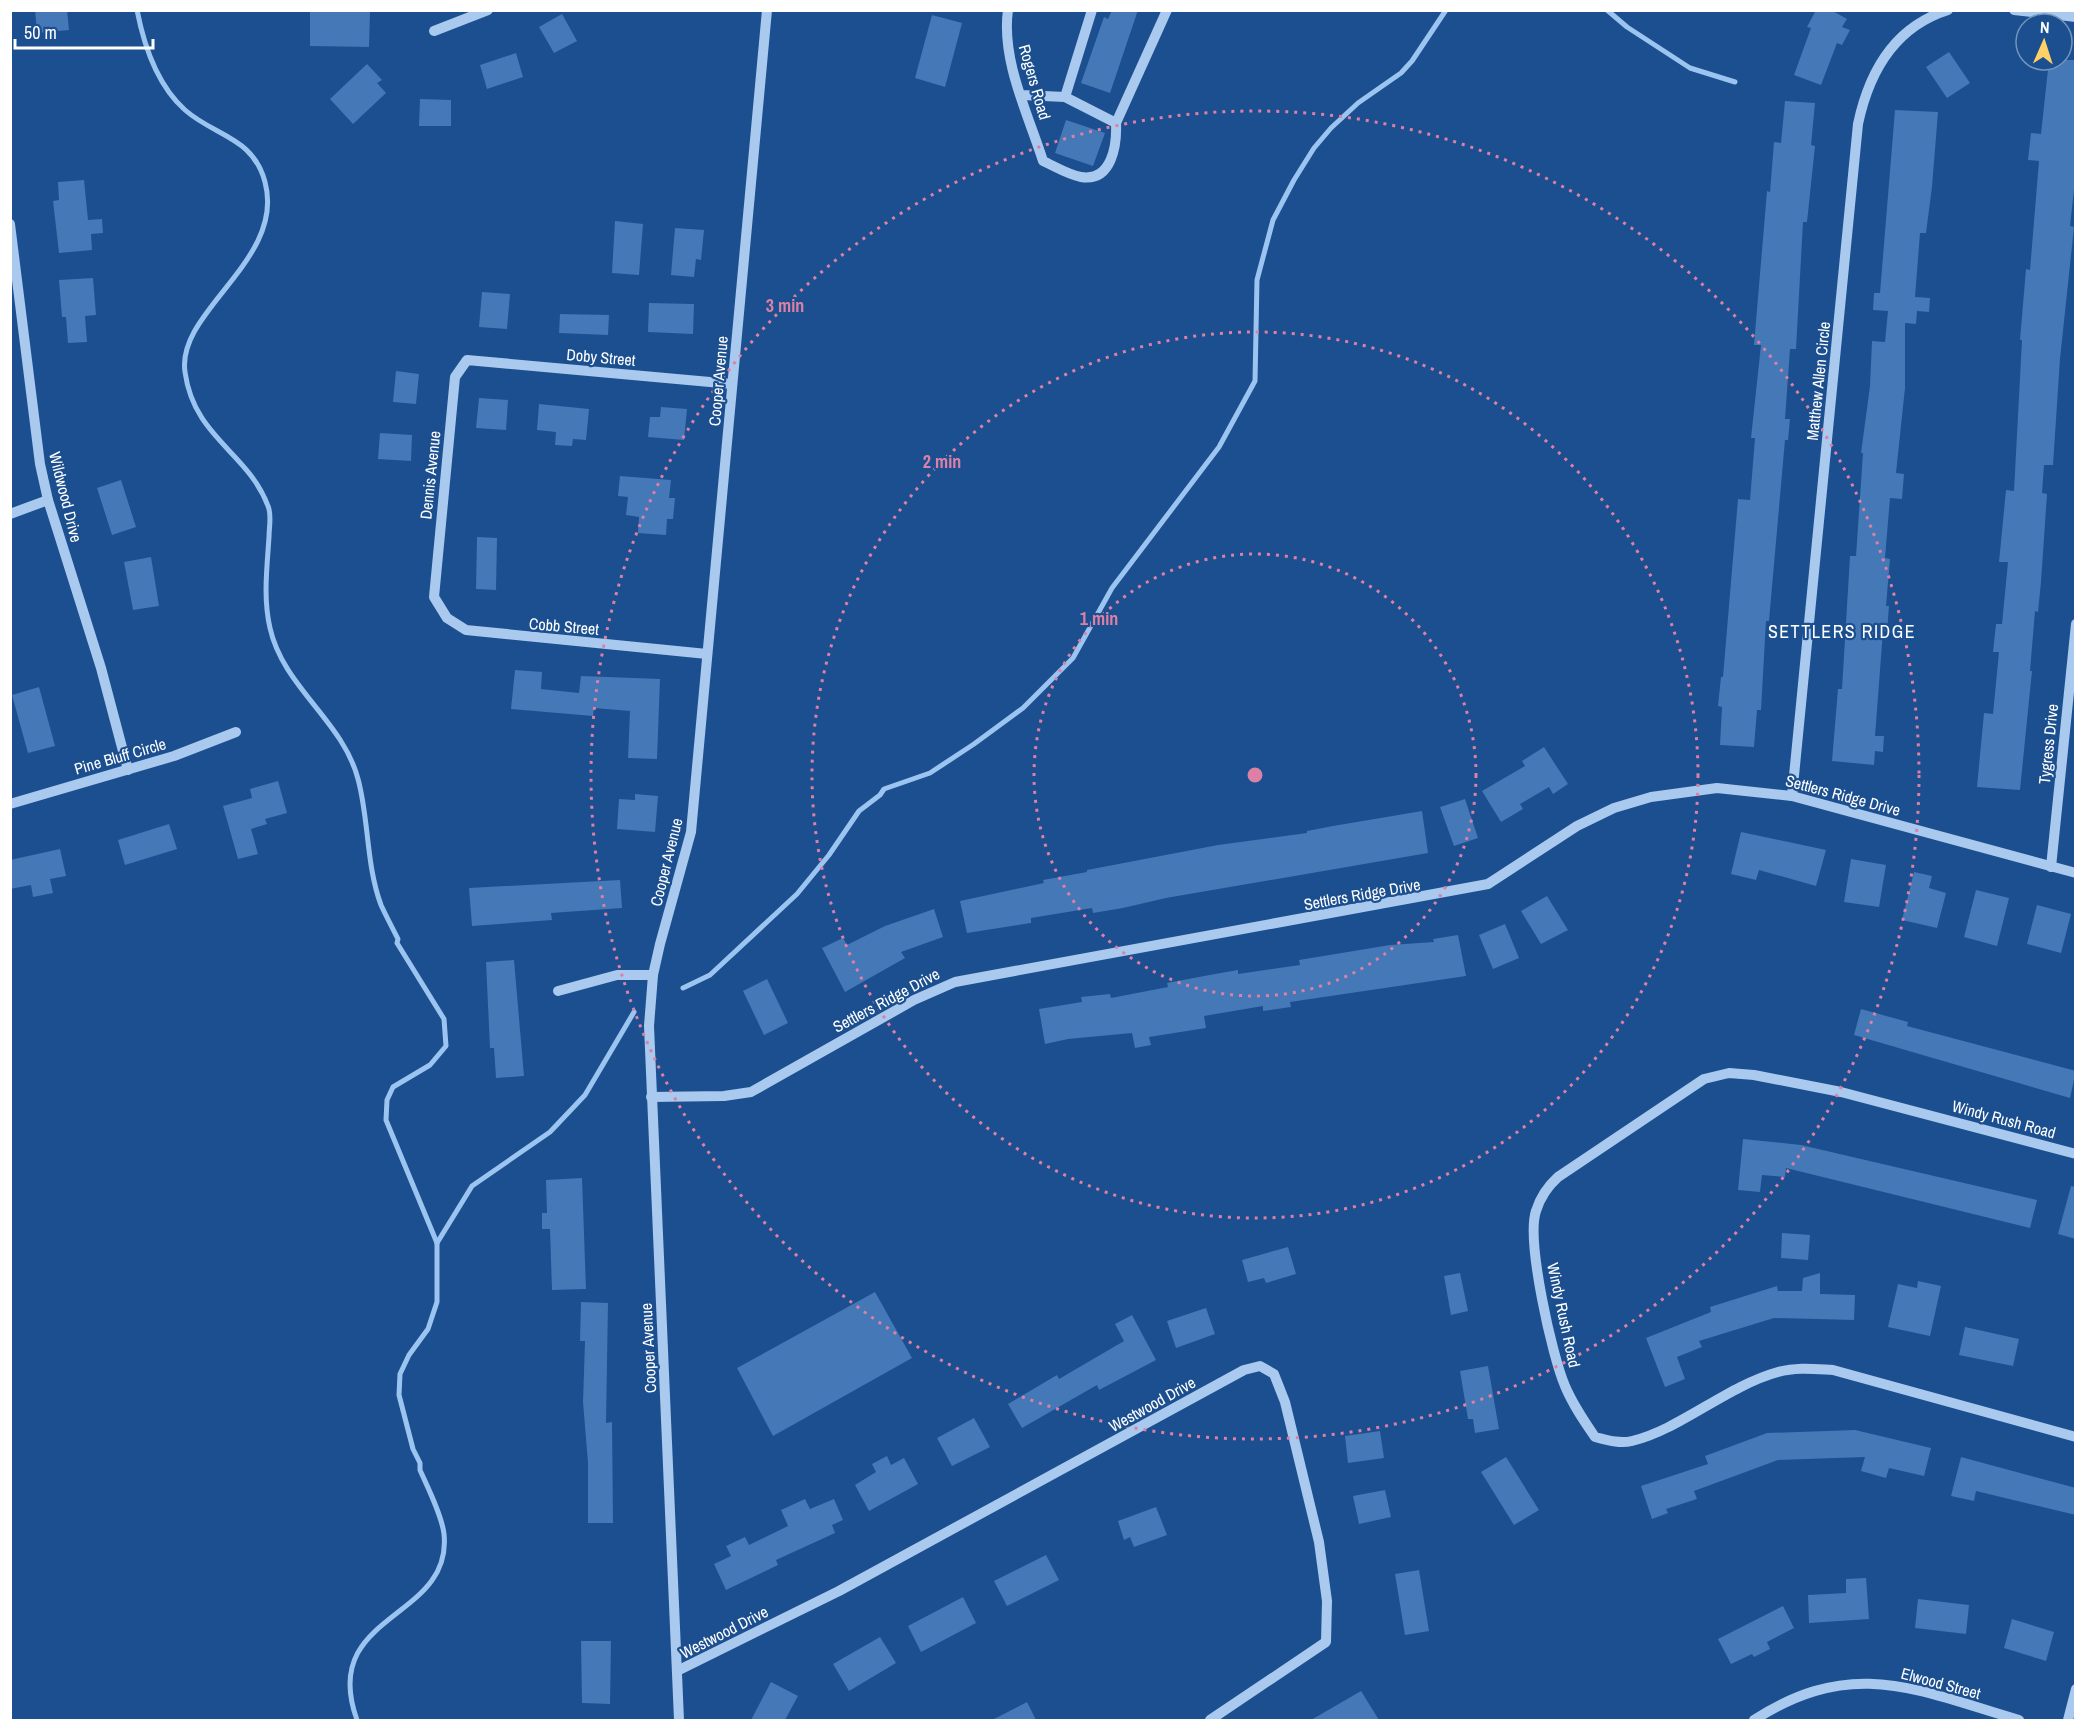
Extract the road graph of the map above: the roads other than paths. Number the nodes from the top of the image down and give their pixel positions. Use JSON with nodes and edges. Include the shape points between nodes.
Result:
{"nodes":[{"id":1,"x":488,"y":10,"type":"edge"},
{"id":2,"x":767,"y":10,"type":"edge"},
{"id":3,"x":1008,"y":10,"type":"edge"},
{"id":4,"x":1092,"y":10,"type":"edge"},
{"id":5,"x":1167,"y":10,"type":"edge"},
{"id":6,"x":1948,"y":10,"type":"edge"},
{"id":7,"x":2014,"y":10,"type":"edge"},
{"id":8,"x":2076,"y":17,"type":"edge"},
{"id":9,"x":434,"y":31,"type":"dead end"},
{"id":10,"x":1022,"y":95,"type":"junction"},
{"id":11,"x":1065,"y":97,"type":"junction"},
{"id":12,"x":1116,"y":123,"type":"junction"},
{"id":13,"x":10,"y":224,"type":"edge"},
{"id":14,"x":467,"y":360,"type":"joint"},
{"id":15,"x":732,"y":384,"type":"junction"},
{"id":16,"x":48,"y":500,"type":"junction"},
{"id":17,"x":10,"y":514,"type":"edge"},
{"id":18,"x":434,"y":597,"type":"joint"},
{"id":19,"x":2076,"y":624,"type":"edge"},
{"id":20,"x":707,"y":654,"type":"junction"},
{"id":21,"x":237,"y":732,"type":"dead end"},
{"id":22,"x":128,"y":770,"type":"junction"},
{"id":23,"x":1792,"y":796,"type":"junction"},
{"id":24,"x":10,"y":804,"type":"edge"},
{"id":25,"x":2051,"y":867,"type":"junction"},
{"id":26,"x":2076,"y":873,"type":"edge"},
{"id":27,"x":653,"y":975,"type":"junction"},
{"id":28,"x":558,"y":991,"type":"dead end"},
{"id":29,"x":651,"y":1098,"type":"junction"},
{"id":30,"x":2076,"y":1154,"type":"edge"},
{"id":31,"x":2076,"y":1437,"type":"edge"},
{"id":32,"x":678,"y":1671,"type":"junction"},
{"id":33,"x":2076,"y":1689,"type":"edge"},
{"id":34,"x":679,"y":1720,"type":"edge"},
{"id":35,"x":1210,"y":1720,"type":"edge"},
{"id":36,"x":1754,"y":1720,"type":"edge"},
{"id":37,"x":2019,"y":1720,"type":"edge"},
{"id":38,"x":2067,"y":1720,"type":"edge"}],
"edges":[{"from":1,"to":9,"type":"street"},
{"from":2,"to":15,"type":"street","name":"Cooper Avenue"},
{"from":3,"to":10,"type":"street","name":"Rogers Road","via":[[1007,41]]},
{"from":4,"to":11,"type":"street"},
{"from":5,"to":12,"type":"street"},
{"from":6,"to":23,"type":"street","name":"Matthew Allen Circle","via":[[1912,26],[1897,39],[1864,94],[1858,124]]},
{"from":7,"to":8,"type":"street"},
{"from":10,"to":11,"type":"street"},
{"from":10,"to":12,"type":"street","name":"Rogers Road","via":[[1042,161],[1083,178],[1101,173],[1113,159]]},
{"from":11,"to":12,"type":"street"},
{"from":13,"to":16,"type":"street","name":"Wildwood Drive","via":[[40,464]]},
{"from":14,"to":15,"type":"street","name":"Doby Street"},
{"from":14,"to":18,"type":"street","name":"Dennis Avenue","via":[[455,377]]},
{"from":15,"to":20,"type":"street","name":"Cooper Avenue"},
{"from":16,"to":17,"type":"street"},
{"from":16,"to":22,"type":"street","name":"Wildwood Drive","via":[[101,668]]},
{"from":18,"to":20,"type":"street","name":"Cobb Street","via":[[447,618],[466,630]]},
{"from":19,"to":25,"type":"street","name":"Tygress Drive"},
{"from":20,"to":27,"type":"street","name":"Cooper Avenue","via":[[691,832]]},
{"from":21,"to":22,"type":"street","name":"Pine Bluff Circle"},
{"from":22,"to":24,"type":"street","name":"Pine Bluff Circle"},
{"from":23,"to":25,"type":"street","name":"Settlers Ridge Drive"},
{"from":23,"to":29,"type":"street","name":"Settlers Ridge Drive","via":[[1717,788],[1651,796],[1577,826],[1488,884],[944,984],[751,1092]]},
{"from":25,"to":26,"type":"street","name":"Settlers Ridge Drive"},
{"from":27,"to":28,"type":"street","via":[[617,975]]},
{"from":27,"to":29,"type":"street","name":"Cooper Avenue","via":[[649,1026]]},
{"from":29,"to":32,"type":"street","name":"Cooper Avenue"},
{"from":30,"to":31,"type":"street","name":"Windy Rush Road","via":[[1841,1092],[1729,1073],[1704,1079],[1558,1177],[1535,1212],[1534,1238],[1543,1302],[1564,1383],[1595,1437],[1613,1442],[1632,1441],[1742,1385],[1795,1368],[1833,1370]]},
{"from":32,"to":34,"type":"street","name":"Cooper Avenue"},
{"from":32,"to":35,"type":"street","name":"Westwood Drive","via":[[839,1591],[1244,1370],[1260,1366],[1274,1374],[1288,1413],[1319,1542],[1326,1642]]},
{"from":33,"to":38,"type":"street"},
{"from":36,"to":37,"type":"street","name":"Elwood Street","via":[[1810,1690],[1859,1683],[1906,1688]]}]}
